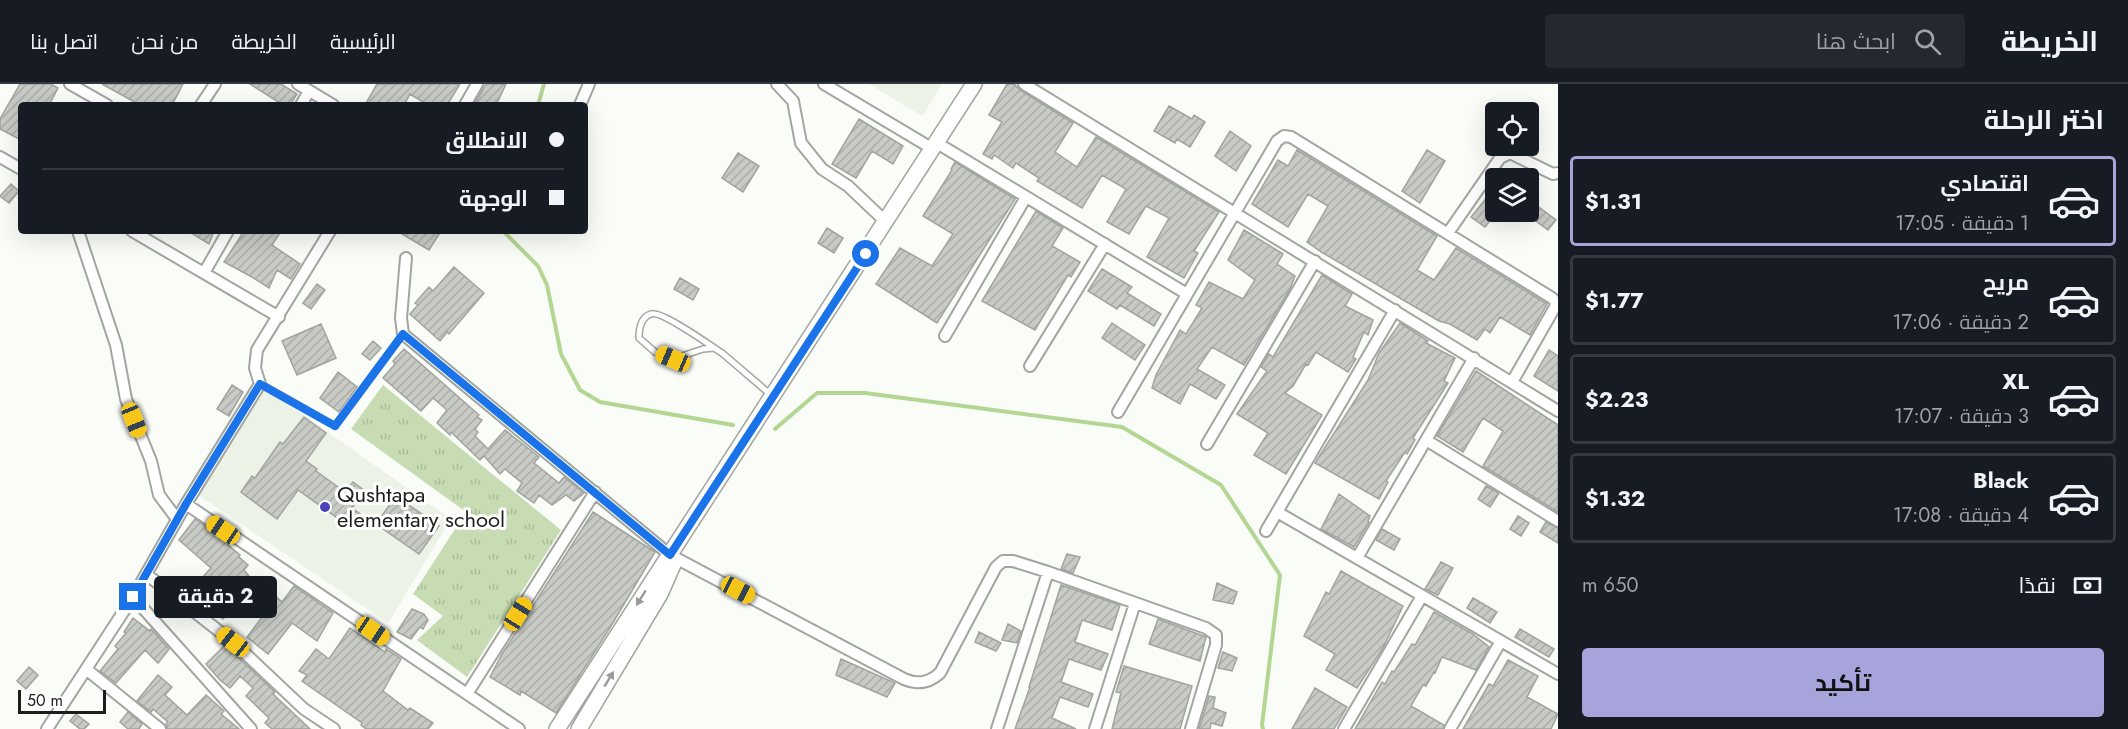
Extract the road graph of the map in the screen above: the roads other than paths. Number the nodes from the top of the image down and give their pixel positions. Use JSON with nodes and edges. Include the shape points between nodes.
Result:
{"nodes":[{"id":1,"x":70,"y":84,"type":"edge"},
{"id":2,"x":214,"y":84,"type":"edge"},
{"id":3,"x":298,"y":84,"type":"edge"},
{"id":4,"x":475,"y":84,"type":"edge"},
{"id":5,"x":589,"y":84,"type":"edge"},
{"id":6,"x":777,"y":84,"type":"edge"},
{"id":7,"x":824,"y":84,"type":"edge"},
{"id":8,"x":974,"y":84,"type":"edge"},
{"id":9,"x":1024,"y":84,"type":"edge"},
{"id":10,"x":309,"y":91,"type":"junction"},
{"id":11,"x":102,"y":102,"type":"edge"},
{"id":12,"x":203,"y":102,"type":"edge"},
{"id":13,"x":303,"y":102,"type":"edge"},
{"id":14,"x":328,"y":102,"type":"edge"},
{"id":15,"x":466,"y":102,"type":"edge"},
{"id":16,"x":581,"y":102,"type":"edge"},
{"id":17,"x":935,"y":146,"type":"junction"},
{"id":18,"x":0,"y":158,"type":"edge"},
{"id":19,"x":18,"y":167,"type":"edge"},
{"id":20,"x":1558,"y":173,"type":"edge"},
{"id":21,"x":1026,"y":197,"type":"junction"},
{"id":22,"x":1235,"y":212,"type":"junction"},
{"id":23,"x":886,"y":222,"type":"junction"},
{"id":24,"x":1448,"y":233,"type":"junction"},
{"id":25,"x":79,"y":234,"type":"edge"},
{"id":26,"x":137,"y":234,"type":"edge"},
{"id":27,"x":226,"y":234,"type":"edge"},
{"id":28,"x":328,"y":234,"type":"edge"},
{"id":29,"x":1105,"y":244,"type":"junction"},
{"id":30,"x":406,"y":258,"type":"dead end"},
{"id":31,"x":1315,"y":261,"type":"junction"},
{"id":32,"x":204,"y":273,"type":"junction"},
{"id":33,"x":1187,"y":294,"type":"junction"},
{"id":34,"x":1395,"y":310,"type":"junction"},
{"id":35,"x":279,"y":317,"type":"junction"},
{"id":36,"x":403,"y":334,"type":"junction"},
{"id":37,"x":945,"y":336,"type":"dead end"},
{"id":38,"x":714,"y":348,"type":"junction"},
{"id":39,"x":1473,"y":358,"type":"junction"},
{"id":40,"x":1030,"y":366,"type":"dead end"},
{"id":41,"x":1512,"y":382,"type":"junction"},
{"id":42,"x":260,"y":384,"type":"junction"},
{"id":43,"x":774,"y":396,"type":"junction"},
{"id":44,"x":1558,"y":411,"type":"edge"},
{"id":45,"x":1118,"y":412,"type":"dead end"},
{"id":46,"x":1426,"y":440,"type":"junction"},
{"id":47,"x":1207,"y":444,"type":"dead end"},
{"id":48,"x":595,"y":492,"type":"junction"},
{"id":49,"x":186,"y":504,"type":"junction"},
{"id":50,"x":1277,"y":512,"type":"junction"},
{"id":51,"x":177,"y":519,"type":"junction"},
{"id":52,"x":1558,"y":521,"type":"edge"},
{"id":53,"x":1266,"y":531,"type":"dead end"},
{"id":54,"x":673,"y":556,"type":"junction"},
{"id":55,"x":1357,"y":558,"type":"junction"},
{"id":56,"x":1048,"y":572,"type":"junction"},
{"id":57,"x":146,"y":574,"type":"junction"},
{"id":58,"x":1422,"y":596,"type":"junction"},
{"id":59,"x":133,"y":597,"type":"junction"},
{"id":60,"x":1135,"y":603,"type":"junction"},
{"id":61,"x":1501,"y":642,"type":"junction"},
{"id":62,"x":86,"y":669,"type":"junction"},
{"id":63,"x":1558,"y":674,"type":"edge"},
{"id":64,"x":467,"y":694,"type":"junction"},
{"id":65,"x":47,"y":729,"type":"edge"},
{"id":66,"x":160,"y":729,"type":"edge"},
{"id":67,"x":251,"y":729,"type":"edge"},
{"id":68,"x":334,"y":729,"type":"edge"},
{"id":69,"x":519,"y":729,"type":"edge"},
{"id":70,"x":557,"y":729,"type":"edge"},
{"id":71,"x":579,"y":729,"type":"edge"},
{"id":72,"x":997,"y":729,"type":"edge"},
{"id":73,"x":1095,"y":729,"type":"edge"},
{"id":74,"x":1191,"y":729,"type":"edge"},
{"id":75,"x":1344,"y":729,"type":"edge"},
{"id":76,"x":1450,"y":729,"type":"edge"}],
"edges":[{"from":1,"to":11,"type":"street"},
{"from":2,"to":12,"type":"street"},
{"from":3,"to":10,"type":"street"},
{"from":4,"to":15,"type":"street"},
{"from":5,"to":16,"type":"street"},
{"from":6,"to":23,"type":"street","via":[[793,101],[801,143],[822,169],[848,186]]},
{"from":7,"to":17,"type":"street"},
{"from":8,"to":17,"type":"street"},
{"from":9,"to":22,"type":"street"},
{"from":10,"to":13,"type":"street"},
{"from":10,"to":14,"type":"street"},
{"from":17,"to":21,"type":"street"},
{"from":17,"to":23,"type":"street"},
{"from":18,"to":19,"type":"street"},
{"from":20,"to":24,"type":"street","via":[[1510,153],[1500,158]]},
{"from":21,"to":29,"type":"street"},
{"from":21,"to":37,"type":"street"},
{"from":22,"to":24,"type":"street","via":[[1277,141],[1284,136],[1292,137]]},
{"from":22,"to":31,"type":"street"},
{"from":22,"to":33,"type":"street"},
{"from":23,"to":43,"type":"street"},
{"from":24,"to":41,"type":"street","via":[[1556,302]]},
{"from":25,"to":51,"type":"street","via":[[116,345],[126,399],[151,461],[159,495]]},
{"from":26,"to":32,"type":"street"},
{"from":27,"to":32,"type":"street"},
{"from":28,"to":35,"type":"street"},
{"from":29,"to":33,"type":"street"},
{"from":29,"to":40,"type":"street"},
{"from":30,"to":36,"type":"street"},
{"from":31,"to":34,"type":"street"},
{"from":31,"to":47,"type":"street"},
{"from":32,"to":35,"type":"street"},
{"from":33,"to":45,"type":"street"},
{"from":34,"to":39,"type":"street"},
{"from":34,"to":50,"type":"street"},
{"from":35,"to":42,"type":"street","via":[[257,350],[255,368]]},
{"from":36,"to":42,"type":"lane","via":[[335,426]]},
{"from":36,"to":48,"type":"street"},
{"from":38,"to":38,"type":"lane","via":[[657,313],[650,314],[639,328],[639,338],[673,359]]},
{"from":38,"to":43,"type":"lane"},
{"from":39,"to":41,"type":"street"},
{"from":39,"to":46,"type":"street"},
{"from":41,"to":44,"type":"street"},
{"from":42,"to":49,"type":"street"},
{"from":43,"to":54,"type":"street"},
{"from":46,"to":52,"type":"street"},
{"from":46,"to":55,"type":"street"},
{"from":48,"to":54,"type":"street"},
{"from":48,"to":64,"type":"street"},
{"from":49,"to":51,"type":"street"},
{"from":49,"to":64,"type":"street"},
{"from":50,"to":53,"type":"street"},
{"from":50,"to":55,"type":"street"},
{"from":51,"to":57,"type":"street"},
{"from":54,"to":56,"type":"street","via":[[904,679],[920,683],[940,673],[996,567],[1003,561],[1012,561]]},
{"from":54,"to":70,"type":"street","one_way":true,"via":[[647,587]]},
{"from":71,"to":54,"type":"street","one_way":true,"via":[[660,594]]},
{"from":55,"to":58,"type":"street"},
{"from":56,"to":60,"type":"street"},
{"from":56,"to":72,"type":"street"},
{"from":57,"to":59,"type":"street"},
{"from":57,"to":68,"type":"street","via":[[233,642],[304,709]]},
{"from":58,"to":61,"type":"street"},
{"from":58,"to":75,"type":"street"},
{"from":59,"to":62,"type":"street"},
{"from":59,"to":67,"type":"street"},
{"from":60,"to":73,"type":"street"},
{"from":60,"to":74,"type":"street","via":[[1216,635]]},
{"from":61,"to":63,"type":"street"},
{"from":61,"to":76,"type":"street"},
{"from":62,"to":65,"type":"street"},
{"from":62,"to":66,"type":"street"},
{"from":64,"to":69,"type":"street"}]}
